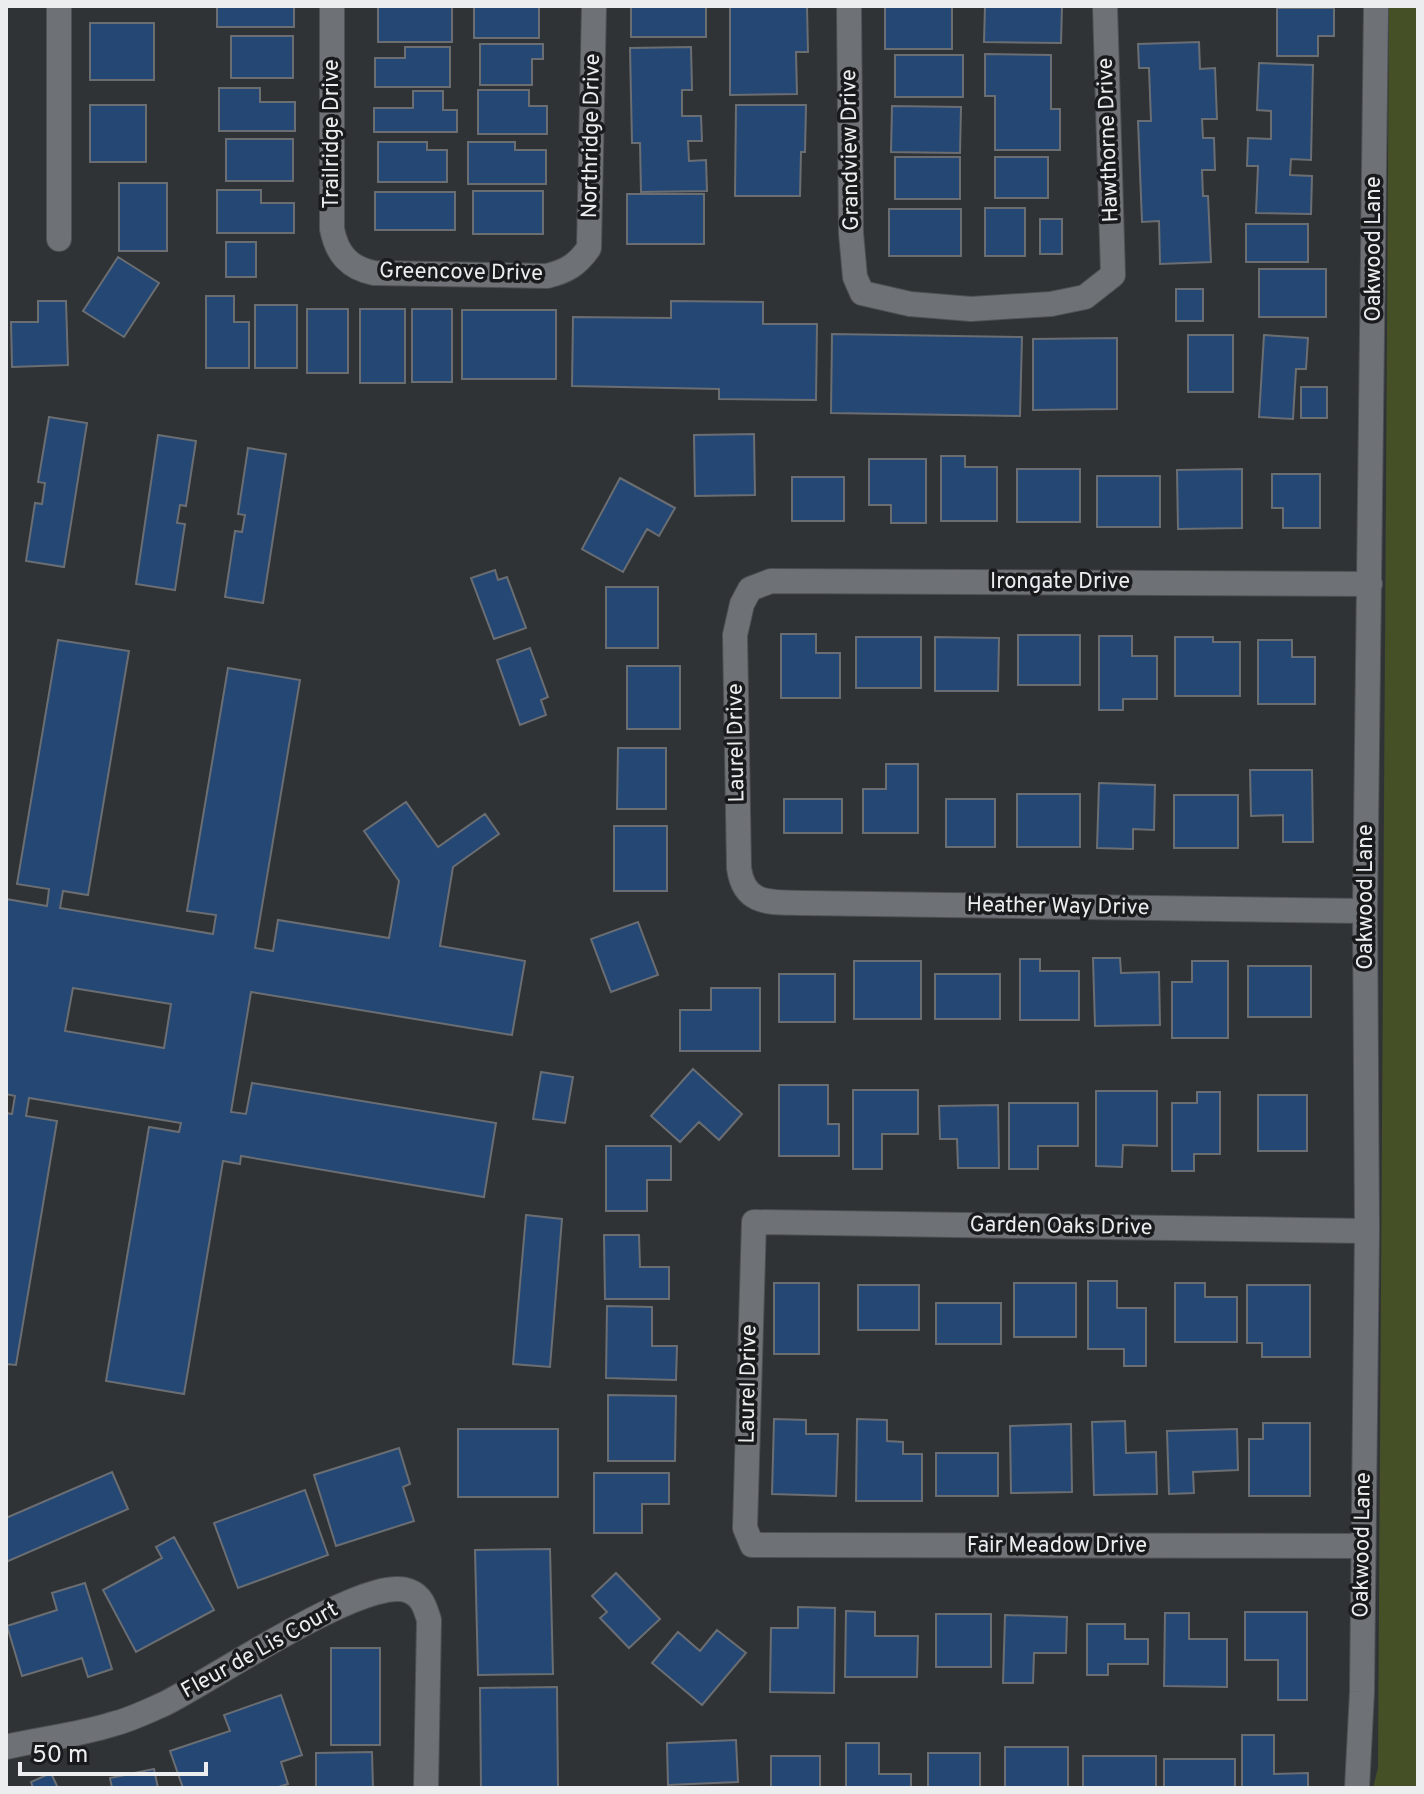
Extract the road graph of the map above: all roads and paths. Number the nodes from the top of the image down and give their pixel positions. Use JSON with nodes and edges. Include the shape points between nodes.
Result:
{"nodes":[{"id":1,"x":59,"y":6,"type":"edge"},
{"id":2,"x":332,"y":6,"type":"edge"},
{"id":3,"x":594,"y":6,"type":"edge"},
{"id":4,"x":849,"y":6,"type":"edge"},
{"id":5,"x":1105,"y":6,"type":"edge"},
{"id":6,"x":1376,"y":6,"type":"edge"},
{"id":7,"x":59,"y":239,"type":"dead end"},
{"id":8,"x":345,"y":259,"type":"joint"},
{"id":9,"x":578,"y":264,"type":"joint"},
{"id":10,"x":1113,"y":275,"type":"joint"},
{"id":11,"x":1370,"y":584,"type":"junction"},
{"id":12,"x":750,"y":589,"type":"joint"},
{"id":13,"x":751,"y":896,"type":"joint"},
{"id":14,"x":1365,"y":911,"type":"junction"},
{"id":15,"x":754,"y":1222,"type":"joint"},
{"id":16,"x":1367,"y":1231,"type":"junction"},
{"id":17,"x":752,"y":1545,"type":"joint"},
{"id":18,"x":1363,"y":1546,"type":"junction"},
{"id":19,"x":6,"y":1747,"type":"edge"},
{"id":20,"x":426,"y":1788,"type":"edge"},
{"id":21,"x":1357,"y":1788,"type":"edge"}],
"edges":[{"from":1,"to":7,"type":"street"},
{"from":2,"to":8,"type":"street","name":"Trailridge Drive","via":[[332,229]]},
{"from":3,"to":9,"type":"street","name":"Northridge Drive","via":[[589,248]]},
{"from":4,"to":10,"type":"street","name":"Grandview Drive","via":[[851,233],[862,293],[971,309],[1051,304],[1085,297]]},
{"from":5,"to":10,"type":"street","name":"Hawthorne Drive"},
{"from":6,"to":11,"type":"street","name":"Oakwood Lane"},
{"from":8,"to":9,"type":"street","name":"Greencove Drive","via":[[374,273],[547,276]]},
{"from":11,"to":12,"type":"street","name":"Irongate Drive","via":[[813,580],[771,581]]},
{"from":11,"to":14,"type":"street","name":"Oakwood Lane"},
{"from":12,"to":13,"type":"street","name":"Laurel Drive","via":[[735,635],[739,868],[741,884]]},
{"from":13,"to":14,"type":"street","name":"Heather Way Drive","via":[[802,903]]},
{"from":14,"to":16,"type":"street","name":"Oakwood Lane"},
{"from":15,"to":16,"type":"street","name":"Garden Oaks Drive"},
{"from":15,"to":17,"type":"street","name":"Laurel Drive","via":[[745,1528]]},
{"from":16,"to":18,"type":"street","name":"Oakwood Lane"},
{"from":17,"to":18,"type":"street","name":"Fair Meadow Drive"},
{"from":18,"to":21,"type":"street","name":"Oakwood Lane"},
{"from":19,"to":20,"type":"street","name":"Fleur de Lis Court","via":[[114,1724],[165,1703],[301,1625],[361,1597],[403,1589],[424,1604],[429,1620]]}]}
